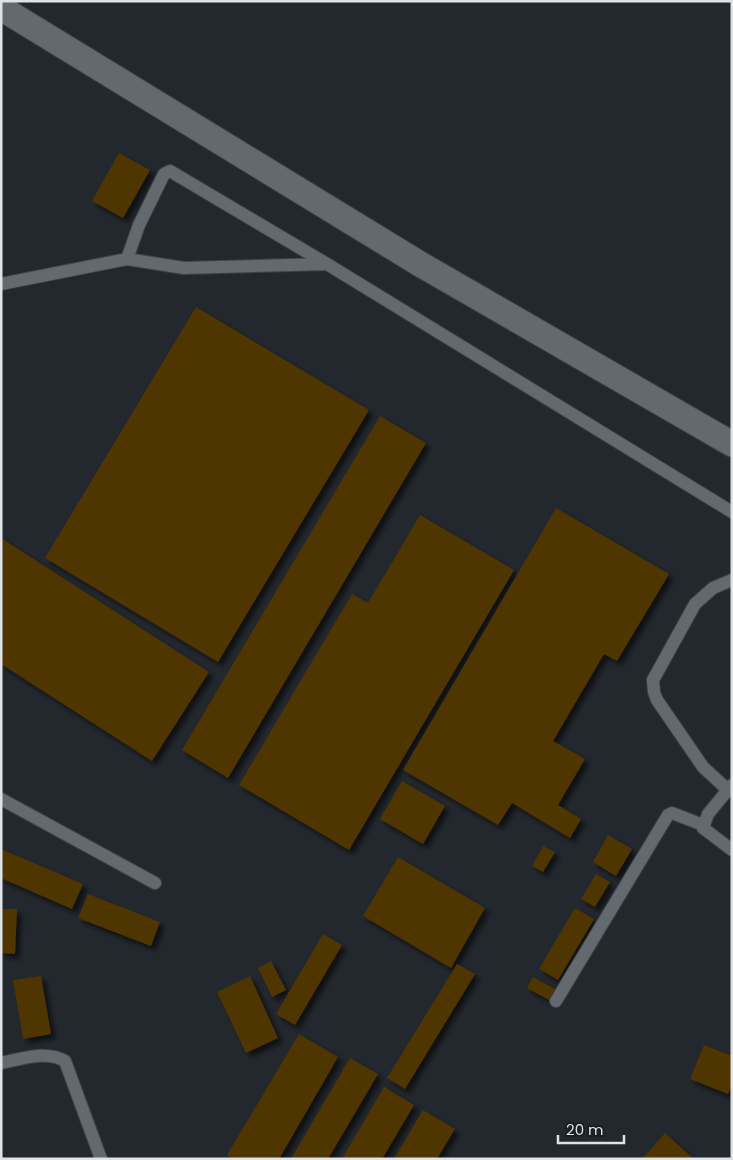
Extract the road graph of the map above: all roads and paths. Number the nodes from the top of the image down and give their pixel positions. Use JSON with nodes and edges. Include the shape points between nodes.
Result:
{"nodes":[{"id":1,"x":1,"y":8,"type":"edge"},
{"id":2,"x":127,"y":258,"type":"junction"},
{"id":3,"x":327,"y":264,"type":"junction"},
{"id":4,"x":1,"y":284,"type":"edge"},
{"id":5,"x":732,"y":444,"type":"edge"},
{"id":6,"x":732,"y":512,"type":"edge"},
{"id":7,"x":732,"y":580,"type":"edge"},
{"id":8,"x":730,"y":788,"type":"edge"},
{"id":9,"x":1,"y":799,"type":"edge"},
{"id":10,"x":703,"y":825,"type":"junction"},
{"id":11,"x":732,"y":850,"type":"edge"},
{"id":12,"x":155,"y":883,"type":"dead end"},
{"id":13,"x":556,"y":1001,"type":"dead end"},
{"id":14,"x":1,"y":1063,"type":"edge"},
{"id":15,"x":101,"y":1159,"type":"edge"}],
"edges":[{"from":1,"to":5,"type":"street","via":[[420,264]]},
{"from":2,"to":3,"type":"lane","via":[[184,268]]},
{"from":2,"to":3,"type":"lane","via":[[164,174],[170,171]]},
{"from":2,"to":4,"type":"lane"},
{"from":3,"to":6,"type":"lane"},
{"from":7,"to":8,"type":"lane","via":[[713,588],[695,604],[653,680],[654,692],[662,708],[703,767]]},
{"from":8,"to":10,"type":"lane"},
{"from":9,"to":12,"type":"lane"},
{"from":10,"to":11,"type":"lane","via":[[704,831]]},
{"from":10,"to":13,"type":"lane","via":[[672,813],[668,815]]},
{"from":14,"to":15,"type":"lane","via":[[45,1055],[65,1061]]}]}
